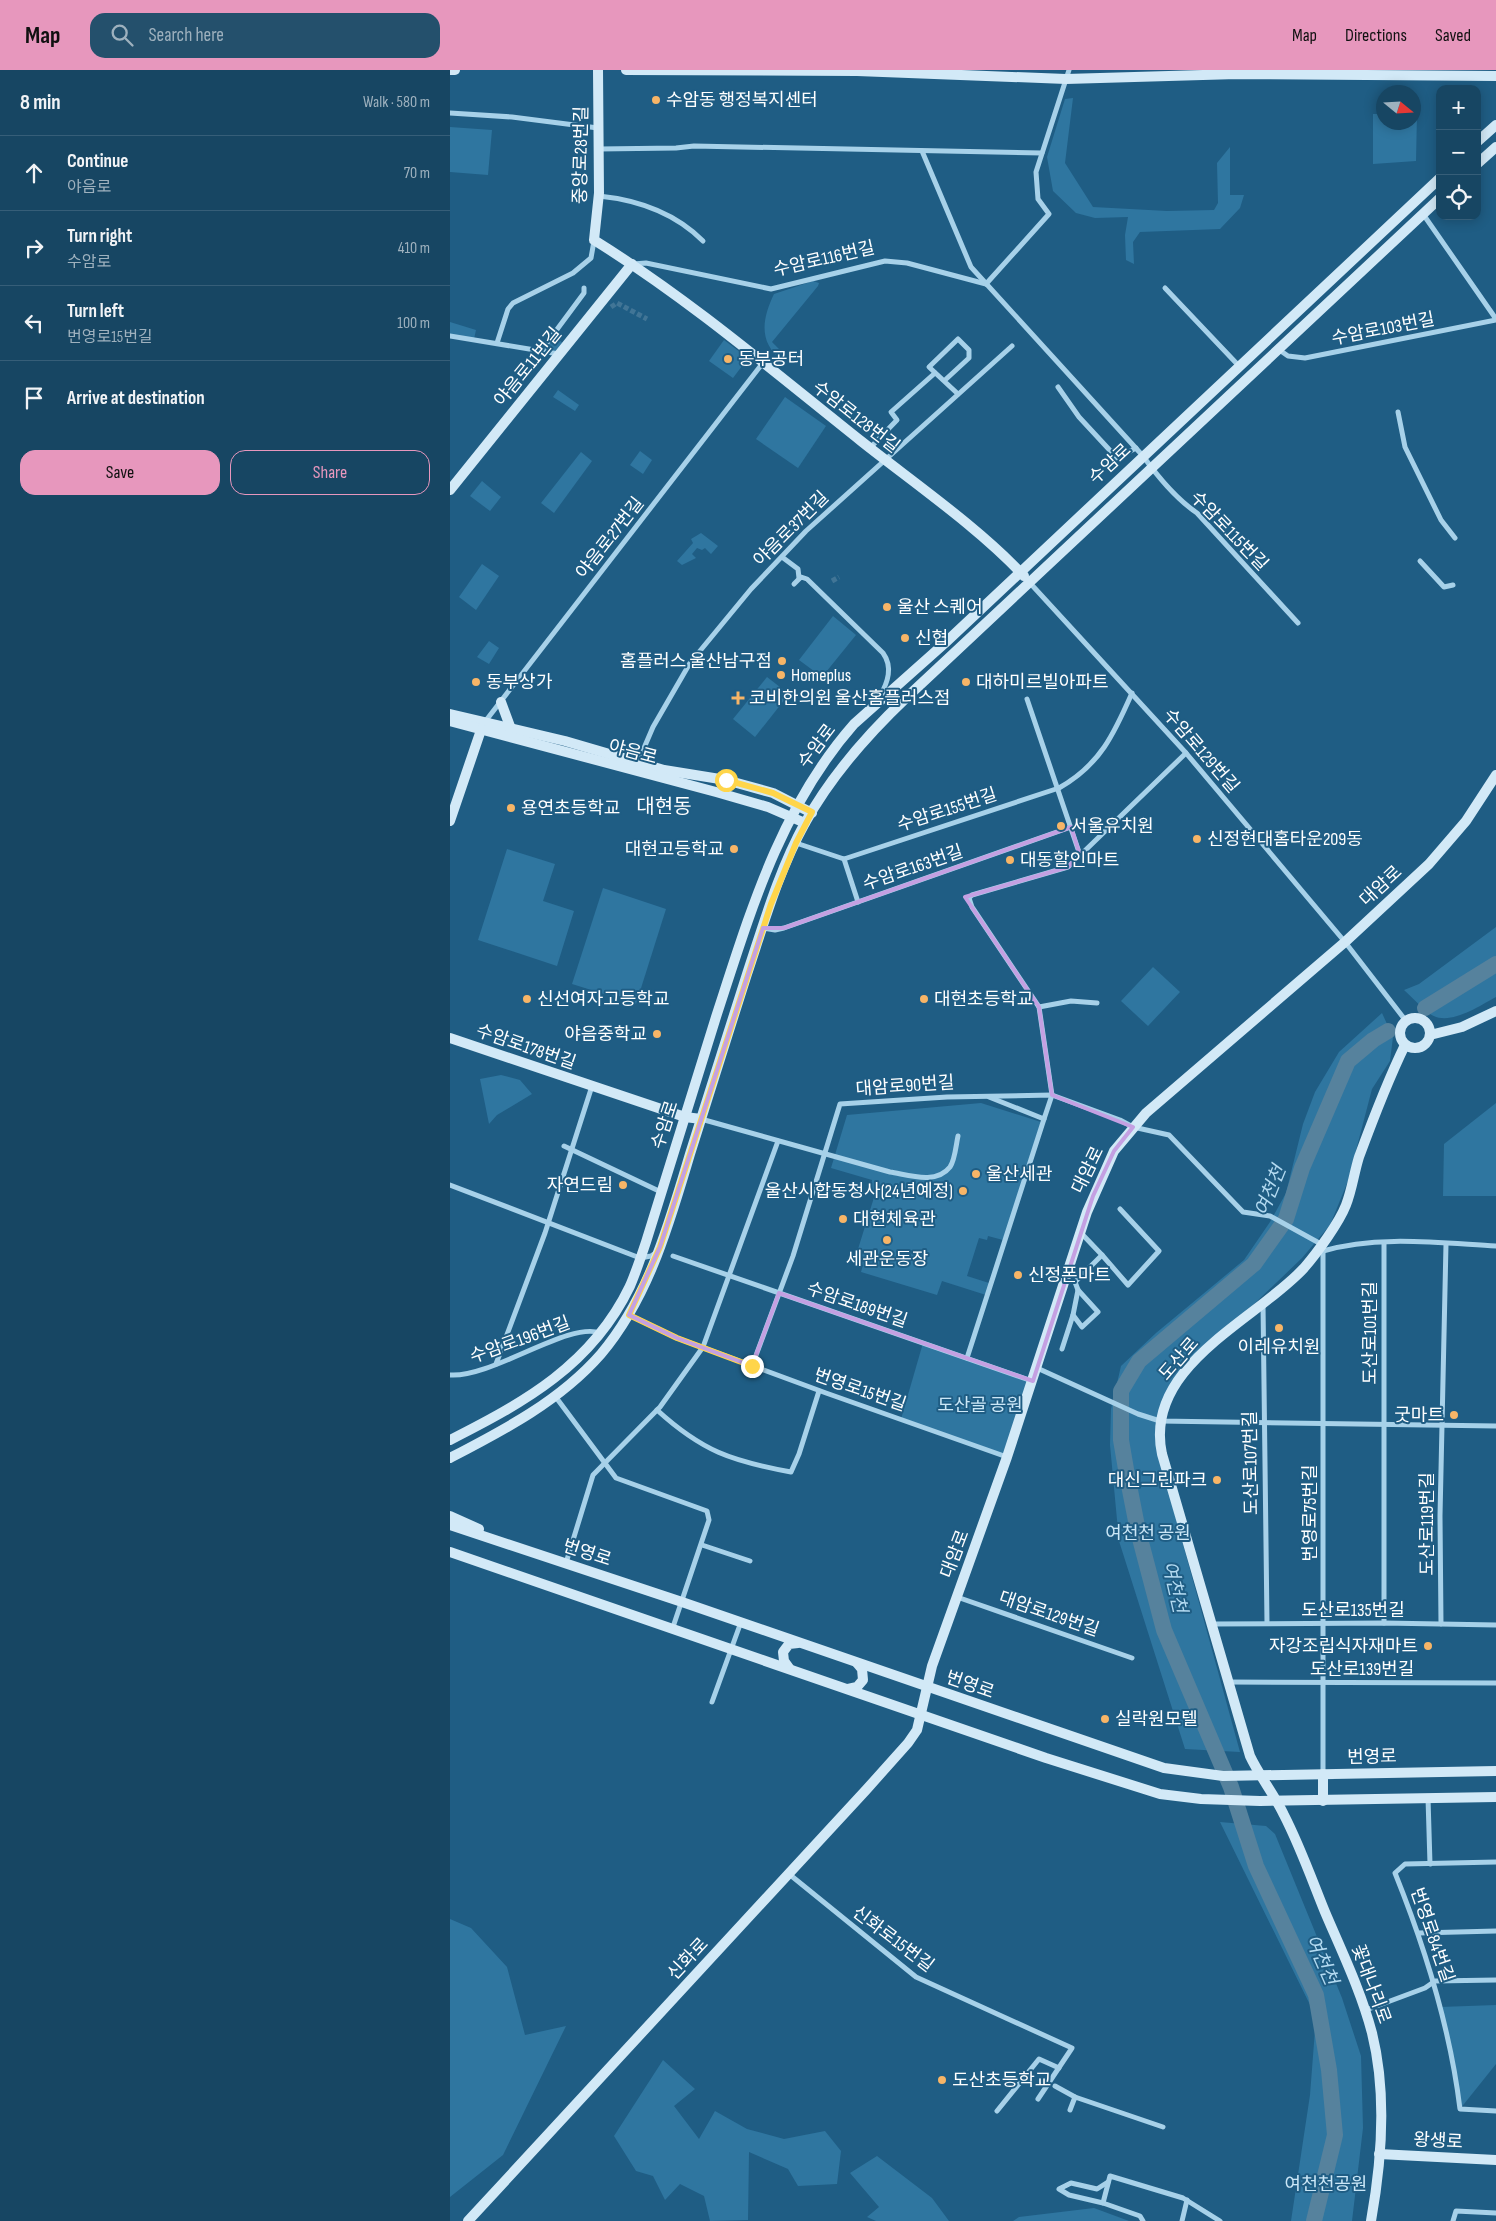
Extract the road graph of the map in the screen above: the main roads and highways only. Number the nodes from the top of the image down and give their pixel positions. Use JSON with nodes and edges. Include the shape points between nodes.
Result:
{"nodes":[{"id":1,"x":450,"y":70,"type":"edge"},
{"id":2,"x":455,"y":70,"type":"edge"},
{"id":3,"x":598,"y":70,"type":"edge"},
{"id":4,"x":626,"y":70,"type":"edge"},
{"id":5,"x":650,"y":70,"type":"edge"},
{"id":6,"x":769,"y":70,"type":"edge"},
{"id":7,"x":863,"y":71,"type":"edge"},
{"id":8,"x":1237,"y":72,"type":"edge"},
{"id":9,"x":1068,"y":74,"type":"edge"},
{"id":10,"x":1496,"y":76,"type":"edge"},
{"id":11,"x":1496,"y":125,"type":"edge"},
{"id":12,"x":1491,"y":132,"type":"edge"},
{"id":13,"x":1496,"y":147,"type":"edge"},
{"id":14,"x":1481,"y":160,"type":"edge"},
{"id":15,"x":1436,"y":182,"type":"edge"},
{"id":16,"x":1436,"y":202,"type":"edge"},
{"id":17,"x":632,"y":264,"type":"junction"},
{"id":18,"x":450,"y":490,"type":"edge"},
{"id":19,"x":1020,"y":572,"type":"junction"},
{"id":20,"x":1030,"y":583,"type":"junction"},
{"id":21,"x":501,"y":702,"type":"road end"},
{"id":22,"x":450,"y":714,"type":"edge"},
{"id":23,"x":450,"y":722,"type":"edge"},
{"id":24,"x":483,"y":726,"type":"junction"},
{"id":25,"x":511,"y":729,"type":"junction"},
{"id":26,"x":637,"y":766,"type":"junction"},
{"id":27,"x":1496,"y":775,"type":"edge"},
{"id":28,"x":797,"y":804,"type":"junction"},
{"id":29,"x":812,"y":812,"type":"junction"},
{"id":30,"x":790,"y":816,"type":"junction"},
{"id":31,"x":450,"y":821,"type":"edge"},
{"id":32,"x":805,"y":823,"type":"junction"},
{"id":33,"x":1496,"y":1011,"type":"edge"},
{"id":34,"x":1430,"y":1035,"type":"junction"},
{"id":35,"x":450,"y":1038,"type":"edge"},
{"id":36,"x":1405,"y":1045,"type":"junction"},
{"id":37,"x":685,"y":1117,"type":"junction"},
{"id":38,"x":701,"y":1120,"type":"junction"},
{"id":39,"x":450,"y":1440,"type":"edge"},
{"id":40,"x":450,"y":1458,"type":"edge"},
{"id":41,"x":450,"y":1516,"type":"edge"},
{"id":42,"x":450,"y":1525,"type":"edge"},
{"id":43,"x":506,"y":1544,"type":"junction"},
{"id":44,"x":450,"y":1552,"type":"edge"},
{"id":45,"x":798,"y":1642,"type":"junction"},
{"id":46,"x":857,"y":1663,"type":"junction"},
{"id":47,"x":789,"y":1668,"type":"junction"},
{"id":48,"x":927,"y":1687,"type":"junction"},
{"id":49,"x":848,"y":1689,"type":"junction"},
{"id":50,"x":921,"y":1714,"type":"junction"},
{"id":51,"x":1496,"y":1771,"type":"edge"},
{"id":52,"x":1323,"y":1774,"type":"junction"},
{"id":53,"x":1254,"y":1775,"type":"junction"},
{"id":54,"x":1496,"y":1797,"type":"edge"},
{"id":55,"x":1276,"y":1801,"type":"junction"},
{"id":56,"x":1323,"y":1801,"type":"junction"},
{"id":57,"x":1379,"y":2154,"type":"junction"},
{"id":58,"x":1496,"y":2160,"type":"edge"},
{"id":59,"x":468,"y":2221,"type":"edge"},
{"id":60,"x":1371,"y":2221,"type":"edge"}],
"edges":[{"from":1,"to":2,"type":"main road"},
{"from":3,"to":17,"type":"main road","name":"중앙로28번길","via":[[598,196],[594,240]]},
{"from":4,"to":5,"type":"main road"},
{"from":5,"to":6,"type":"main road"},
{"from":6,"to":7,"type":"main road"},
{"from":7,"to":9,"type":"main road"},
{"from":8,"to":9,"type":"main road"},
{"from":8,"to":10,"type":"main road"},
{"from":11,"to":12,"type":"main road"},
{"from":13,"to":14,"type":"main road"},
{"from":15,"to":19,"type":"main road","name":"수암로","via":[[1239,366],[1140,452]]},
{"from":16,"to":20,"type":"main road","name":"수암로"},
{"from":17,"to":18,"type":"main road","name":"야음로11번길"},
{"from":17,"to":19,"type":"main road","name":"수암로128번길","via":[[724,331],[983,538]]},
{"from":19,"to":20,"type":"main road","name":"수암로128번길"},
{"from":19,"to":28,"type":"main road","name":"수암로","via":[[841,739]]},
{"from":20,"to":29,"type":"main road","name":"수암로","via":[[887,716],[852,756]]},
{"from":21,"to":25,"type":"main road"},
{"from":22,"to":24,"type":"main road"},
{"from":23,"to":24,"type":"main road","name":"야음로"},
{"from":24,"to":25,"type":"main road","name":"야음로"},
{"from":24,"to":26,"type":"main road","name":"야음로"},
{"from":24,"to":31,"type":"main road"},
{"from":25,"to":26,"type":"main road","name":"야음로"},
{"from":26,"to":28,"type":"main road","name":"야음로","via":[[726,780],[773,793]]},
{"from":26,"to":30,"type":"main road","name":"야음로","via":[[768,806]]},
{"from":27,"to":48,"type":"main road","name":"대암로","via":[[1466,821],[1429,864],[1345,942],[1133,1127],[1114,1152],[1080,1232],[1033,1381]]},
{"from":28,"to":29,"type":"main road","name":"야음로"},
{"from":28,"to":30,"type":"main road","name":"수암로"},
{"from":29,"to":32,"type":"main road","name":"수암로"},
{"from":30,"to":32,"type":"main road","name":"야음로"},
{"from":30,"to":37,"type":"main road","name":"수암로","via":[[743,935]]},
{"from":32,"to":38,"type":"main road","name":"수암로","via":[[763,928]]},
{"from":33,"to":34,"type":"main road","via":[[1462,1027]]},
{"from":34,"to":36,"type":"main road","via":[[1425,1045],[1418,1048]]},
{"from":34,"to":36,"type":"main road","via":[[1428,1026],[1419,1018],[1406,1021],[1400,1034]]},
{"from":35,"to":37,"type":"main road","name":"수암로178번길"},
{"from":36,"to":53,"type":"main road","name":"도산로","via":[[1378,1104],[1346,1205],[1322,1247],[1304,1268],[1193,1361],[1166,1401],[1160,1421],[1162,1454]]},
{"from":37,"to":38,"type":"main road","name":"수암로178번길"},
{"from":37,"to":39,"type":"main road","name":"수암로","via":[[640,1258],[621,1303],[600,1333],[572,1364],[536,1393]]},
{"from":38,"to":40,"type":"main road","name":"수암로","via":[[660,1247],[629,1315],[600,1355],[555,1396],[498,1433]]},
{"from":41,"to":43,"type":"main road"},
{"from":42,"to":43,"type":"main road","name":"번영로"},
{"from":43,"to":45,"type":"main road","name":"번영로"},
{"from":44,"to":47,"type":"main road"},
{"from":45,"to":46,"type":"main road","name":"번영로"},
{"from":45,"to":47,"type":"main road","via":[[789,1644],[783,1652]]},
{"from":46,"to":48,"type":"main road","name":"번영로"},
{"from":46,"to":49,"type":"main road","via":[[863,1680],[857,1687]]},
{"from":47,"to":49,"type":"main road"},
{"from":48,"to":50,"type":"main road","name":"대암로"},
{"from":48,"to":53,"type":"main road","name":"번영로","via":[[1144,1763],[1198,1774]]},
{"from":49,"to":50,"type":"main road"},
{"from":50,"to":55,"type":"main road","via":[[1160,1794],[1201,1799]]},
{"from":50,"to":59,"type":"main road","name":"신화로","via":[[917,1730],[908,1743]]},
{"from":51,"to":52,"type":"main road","name":"번영로"},
{"from":52,"to":53,"type":"main road","name":"번영로"},
{"from":52,"to":56,"type":"main road"},
{"from":53,"to":55,"type":"main road","name":"꽃대나리로"},
{"from":54,"to":56,"type":"main road"},
{"from":55,"to":56,"type":"main road"},
{"from":55,"to":57,"type":"main road","name":"꽃대나리로","via":[[1365,2010],[1380,2090]]},
{"from":57,"to":58,"type":"main road","name":"왕생로"},
{"from":57,"to":60,"type":"main road","name":"꽃대나리로"}]}
